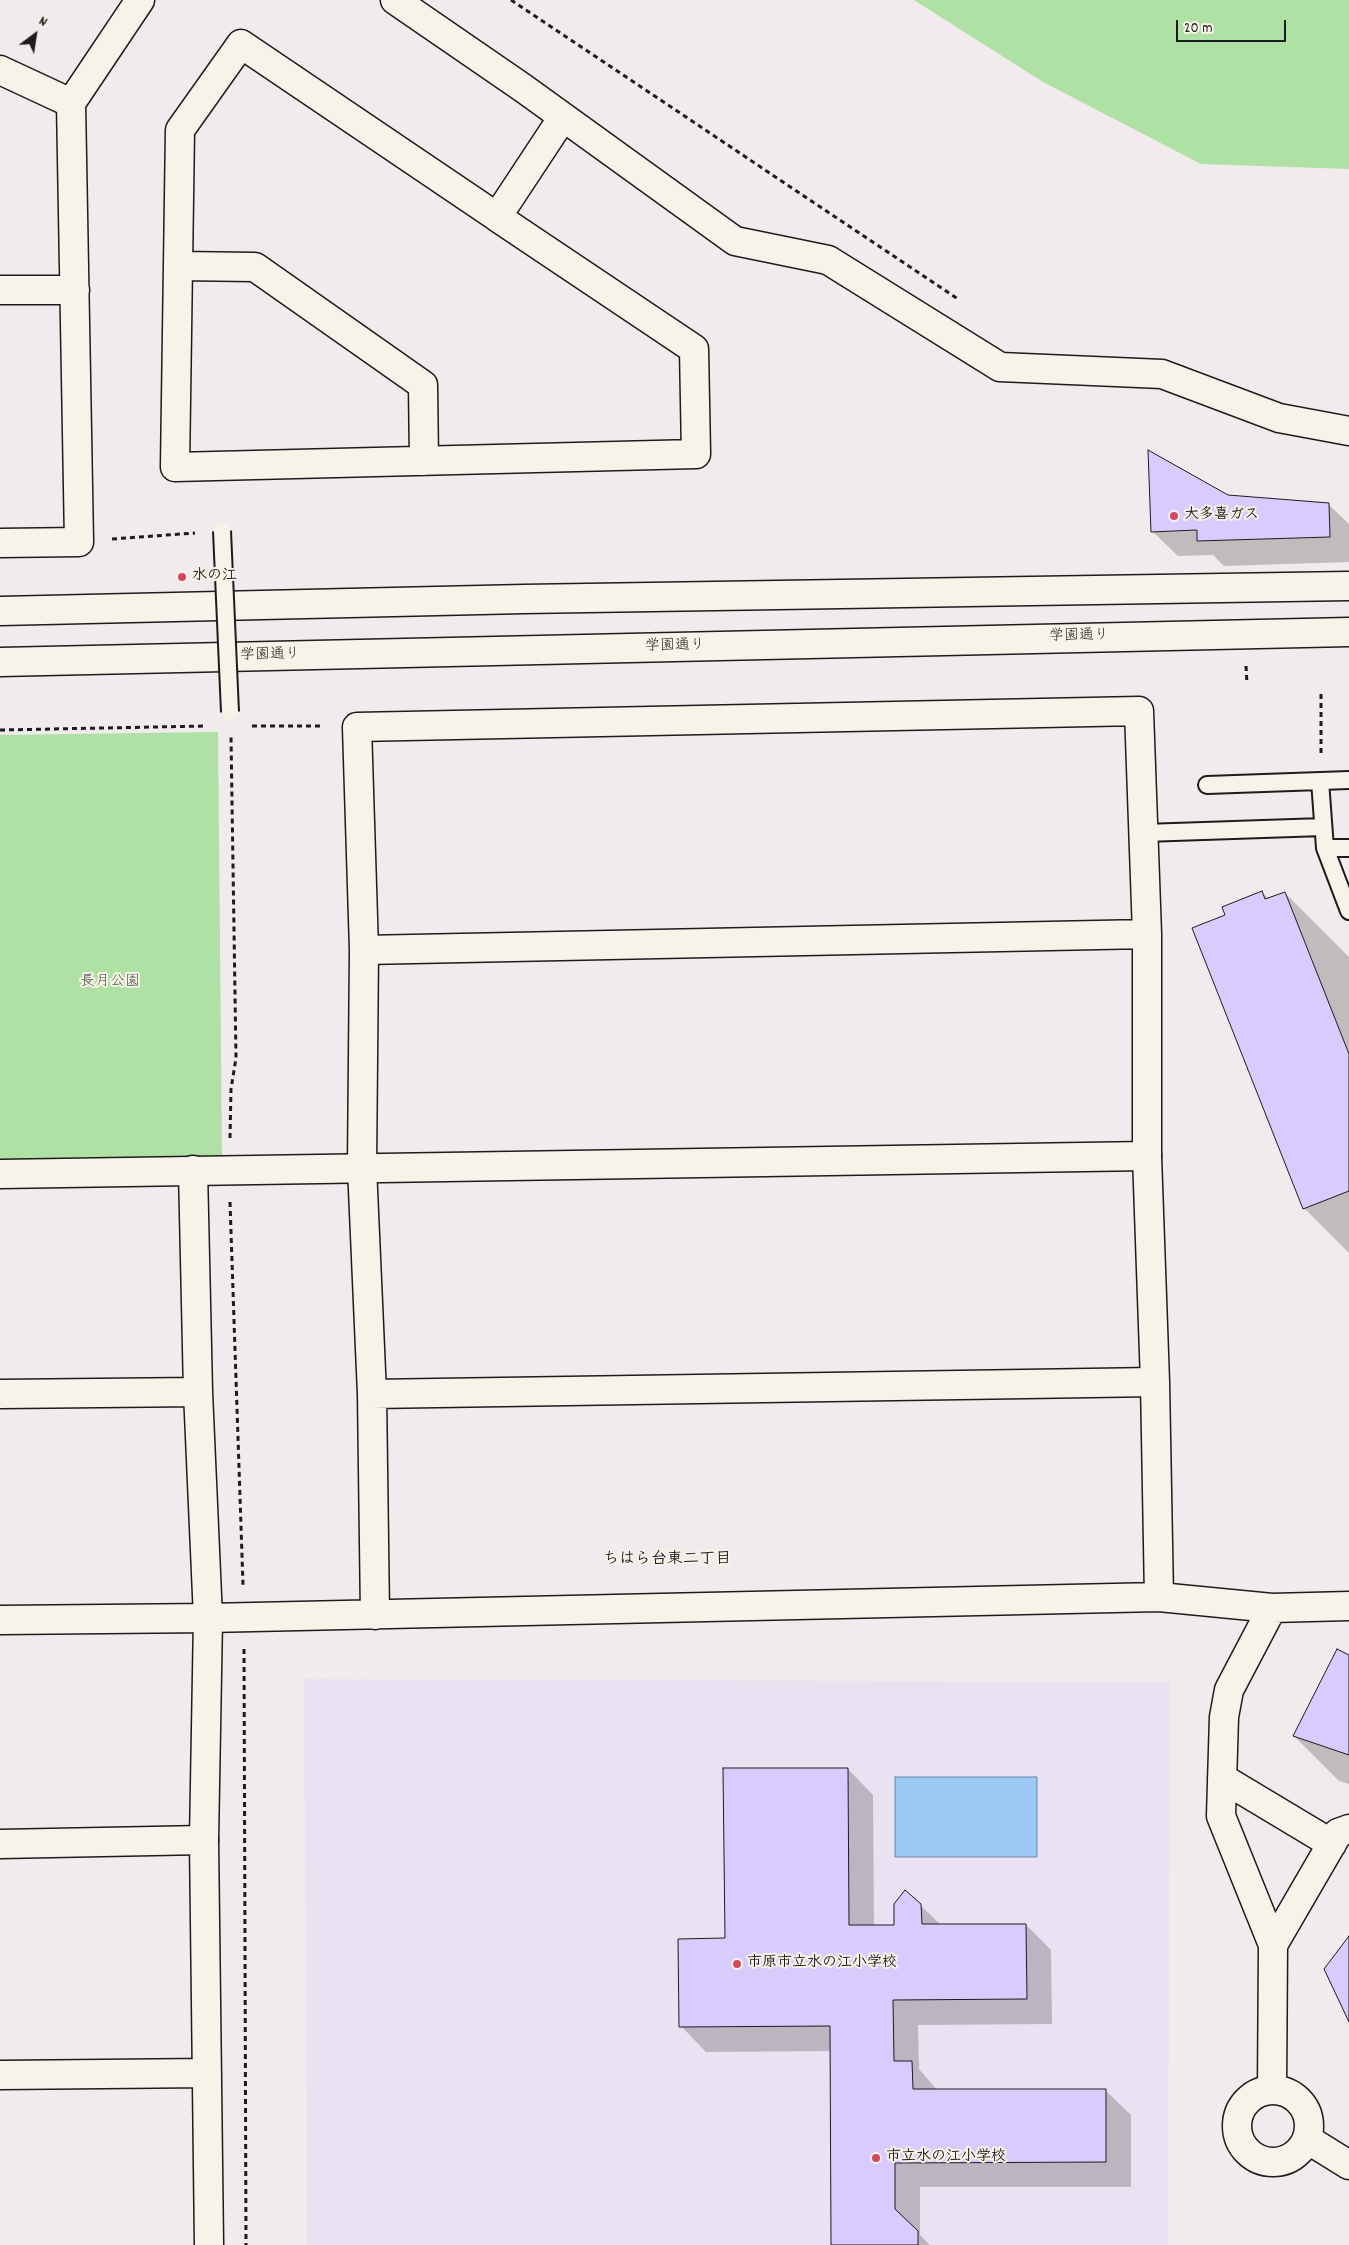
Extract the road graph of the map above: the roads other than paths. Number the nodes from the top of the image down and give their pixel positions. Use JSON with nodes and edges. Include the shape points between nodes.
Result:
{"nodes":[{"id":1,"x":140,"y":0,"type":"edge"},
{"id":2,"x":395,"y":0,"type":"edge"},
{"id":3,"x":0,"y":70,"type":"edge"},
{"id":4,"x":71,"y":103,"type":"junction"},
{"id":5,"x":563,"y":117,"type":"junction"},
{"id":6,"x":497,"y":218,"type":"junction"},
{"id":7,"x":178,"y":266,"type":"junction"},
{"id":8,"x":0,"y":290,"type":"edge"},
{"id":9,"x":75,"y":290,"type":"junction"},
{"id":10,"x":1349,"y":431,"type":"edge"},
{"id":11,"x":424,"y":461,"type":"junction"},
{"id":12,"x":222,"y":531,"type":"road end"},
{"id":13,"x":0,"y":543,"type":"edge"},
{"id":14,"x":1349,"y":586,"type":"edge"},
{"id":15,"x":0,"y":611,"type":"edge"},
{"id":16,"x":1349,"y":632,"type":"edge"},
{"id":17,"x":0,"y":662,"type":"edge"},
{"id":18,"x":230,"y":712,"type":"dead end"},
{"id":19,"x":1349,"y":780,"type":"edge"},
{"id":20,"x":1320,"y":781,"type":"junction"},
{"id":21,"x":1207,"y":785,"type":"dead end"},
{"id":22,"x":1323,"y":827,"type":"junction"},
{"id":23,"x":1144,"y":833,"type":"junction"},
{"id":24,"x":1325,"y":848,"type":"junction"},
{"id":25,"x":1349,"y":848,"type":"edge"},
{"id":26,"x":1348,"y":905,"type":"edge"},
{"id":27,"x":1147,"y":934,"type":"junction"},
{"id":28,"x":364,"y":950,"type":"junction"},
{"id":29,"x":1147,"y":1156,"type":"junction"},
{"id":30,"x":362,"y":1167,"type":"junction"},
{"id":31,"x":193,"y":1170,"type":"junction"},
{"id":32,"x":0,"y":1174,"type":"edge"},
{"id":33,"x":1156,"y":1382,"type":"junction"},
{"id":34,"x":198,"y":1392,"type":"junction"},
{"id":35,"x":0,"y":1394,"type":"edge"},
{"id":36,"x":372,"y":1394,"type":"junction"},
{"id":37,"x":1159,"y":1598,"type":"junction"},
{"id":38,"x":1349,"y":1606,"type":"edge"},
{"id":39,"x":1272,"y":1608,"type":"junction"},
{"id":40,"x":374,"y":1614,"type":"junction"},
{"id":41,"x":208,"y":1618,"type":"junction"},
{"id":42,"x":0,"y":1620,"type":"edge"},
{"id":43,"x":1222,"y":1778,"type":"junction"},
{"id":44,"x":1340,"y":1837,"type":"edge"},
{"id":45,"x":204,"y":1840,"type":"junction"},
{"id":46,"x":0,"y":1844,"type":"edge"},
{"id":47,"x":1273,"y":1945,"type":"junction"},
{"id":48,"x":207,"y":2073,"type":"junction"},
{"id":49,"x":0,"y":2075,"type":"edge"},
{"id":50,"x":1272,"y":2090,"type":"junction"},
{"id":51,"x":1307,"y":2139,"type":"junction"},
{"id":52,"x":1349,"y":2165,"type":"edge"},
{"id":53,"x":209,"y":2245,"type":"edge"}],
"edges":[{"from":1,"to":4,"type":"street"},
{"from":2,"to":5,"type":"street"},
{"from":3,"to":4,"type":"street"},
{"from":4,"to":9,"type":"street"},
{"from":5,"to":6,"type":"street"},
{"from":5,"to":10,"type":"street","via":[[735,241],[828,260],[1000,368],[1162,374],[1279,418]]},
{"from":6,"to":7,"type":"street","via":[[241,44],[180,130]]},
{"from":6,"to":11,"type":"street","via":[[694,349],[696,454]]},
{"from":7,"to":11,"type":"street","via":[[255,267],[423,385]]},
{"from":7,"to":11,"type":"street","via":[[175,467]]},
{"from":8,"to":9,"type":"street"},
{"from":9,"to":13,"type":"street","via":[[79,542]]},
{"from":12,"to":18,"type":"lane","bridge":true},
{"from":14,"to":15,"type":"street","via":[[564,598]]},
{"from":16,"to":17,"type":"street","name":"学園通り"},
{"from":19,"to":20,"type":"lane"},
{"from":20,"to":21,"type":"lane"},
{"from":20,"to":22,"type":"lane"},
{"from":22,"to":23,"type":"lane"},
{"from":22,"to":24,"type":"lane"},
{"from":23,"to":27,"type":"street"},
{"from":23,"to":28,"type":"street","via":[[1139,711],[357,727]]},
{"from":24,"to":25,"type":"lane"},
{"from":24,"to":26,"type":"lane"},
{"from":27,"to":28,"type":"street"},
{"from":27,"to":29,"type":"street"},
{"from":28,"to":30,"type":"street"},
{"from":29,"to":30,"type":"street"},
{"from":29,"to":33,"type":"street"},
{"from":30,"to":31,"type":"street"},
{"from":30,"to":36,"type":"street"},
{"from":31,"to":32,"type":"street"},
{"from":31,"to":34,"type":"street"},
{"from":33,"to":36,"type":"street"},
{"from":33,"to":37,"type":"street"},
{"from":34,"to":35,"type":"street"},
{"from":34,"to":41,"type":"street"},
{"from":36,"to":40,"type":"street"},
{"from":37,"to":39,"type":"street"},
{"from":37,"to":40,"type":"street"},
{"from":38,"to":39,"type":"street"},
{"from":39,"to":43,"type":"street","via":[[1229,1690],[1224,1717]]},
{"from":40,"to":41,"type":"street"},
{"from":41,"to":42,"type":"street"},
{"from":41,"to":45,"type":"street"},
{"from":43,"to":44,"type":"street"},
{"from":43,"to":47,"type":"street","via":[[1221,1816]]},
{"from":44,"to":47,"type":"street"},
{"from":45,"to":46,"type":"street"},
{"from":45,"to":48,"type":"street"},
{"from":47,"to":50,"type":"street"},
{"from":48,"to":49,"type":"street"},
{"from":48,"to":53,"type":"street"},
{"from":50,"to":51,"type":"street","via":[[1298,2100],[1306,2112]]},
{"from":50,"to":51,"type":"street","via":[[1258,2093],[1239,2113],[1236,2127],[1248,2153],[1260,2160],[1288,2160],[1299,2152]]},
{"from":51,"to":52,"type":"street"}]}
